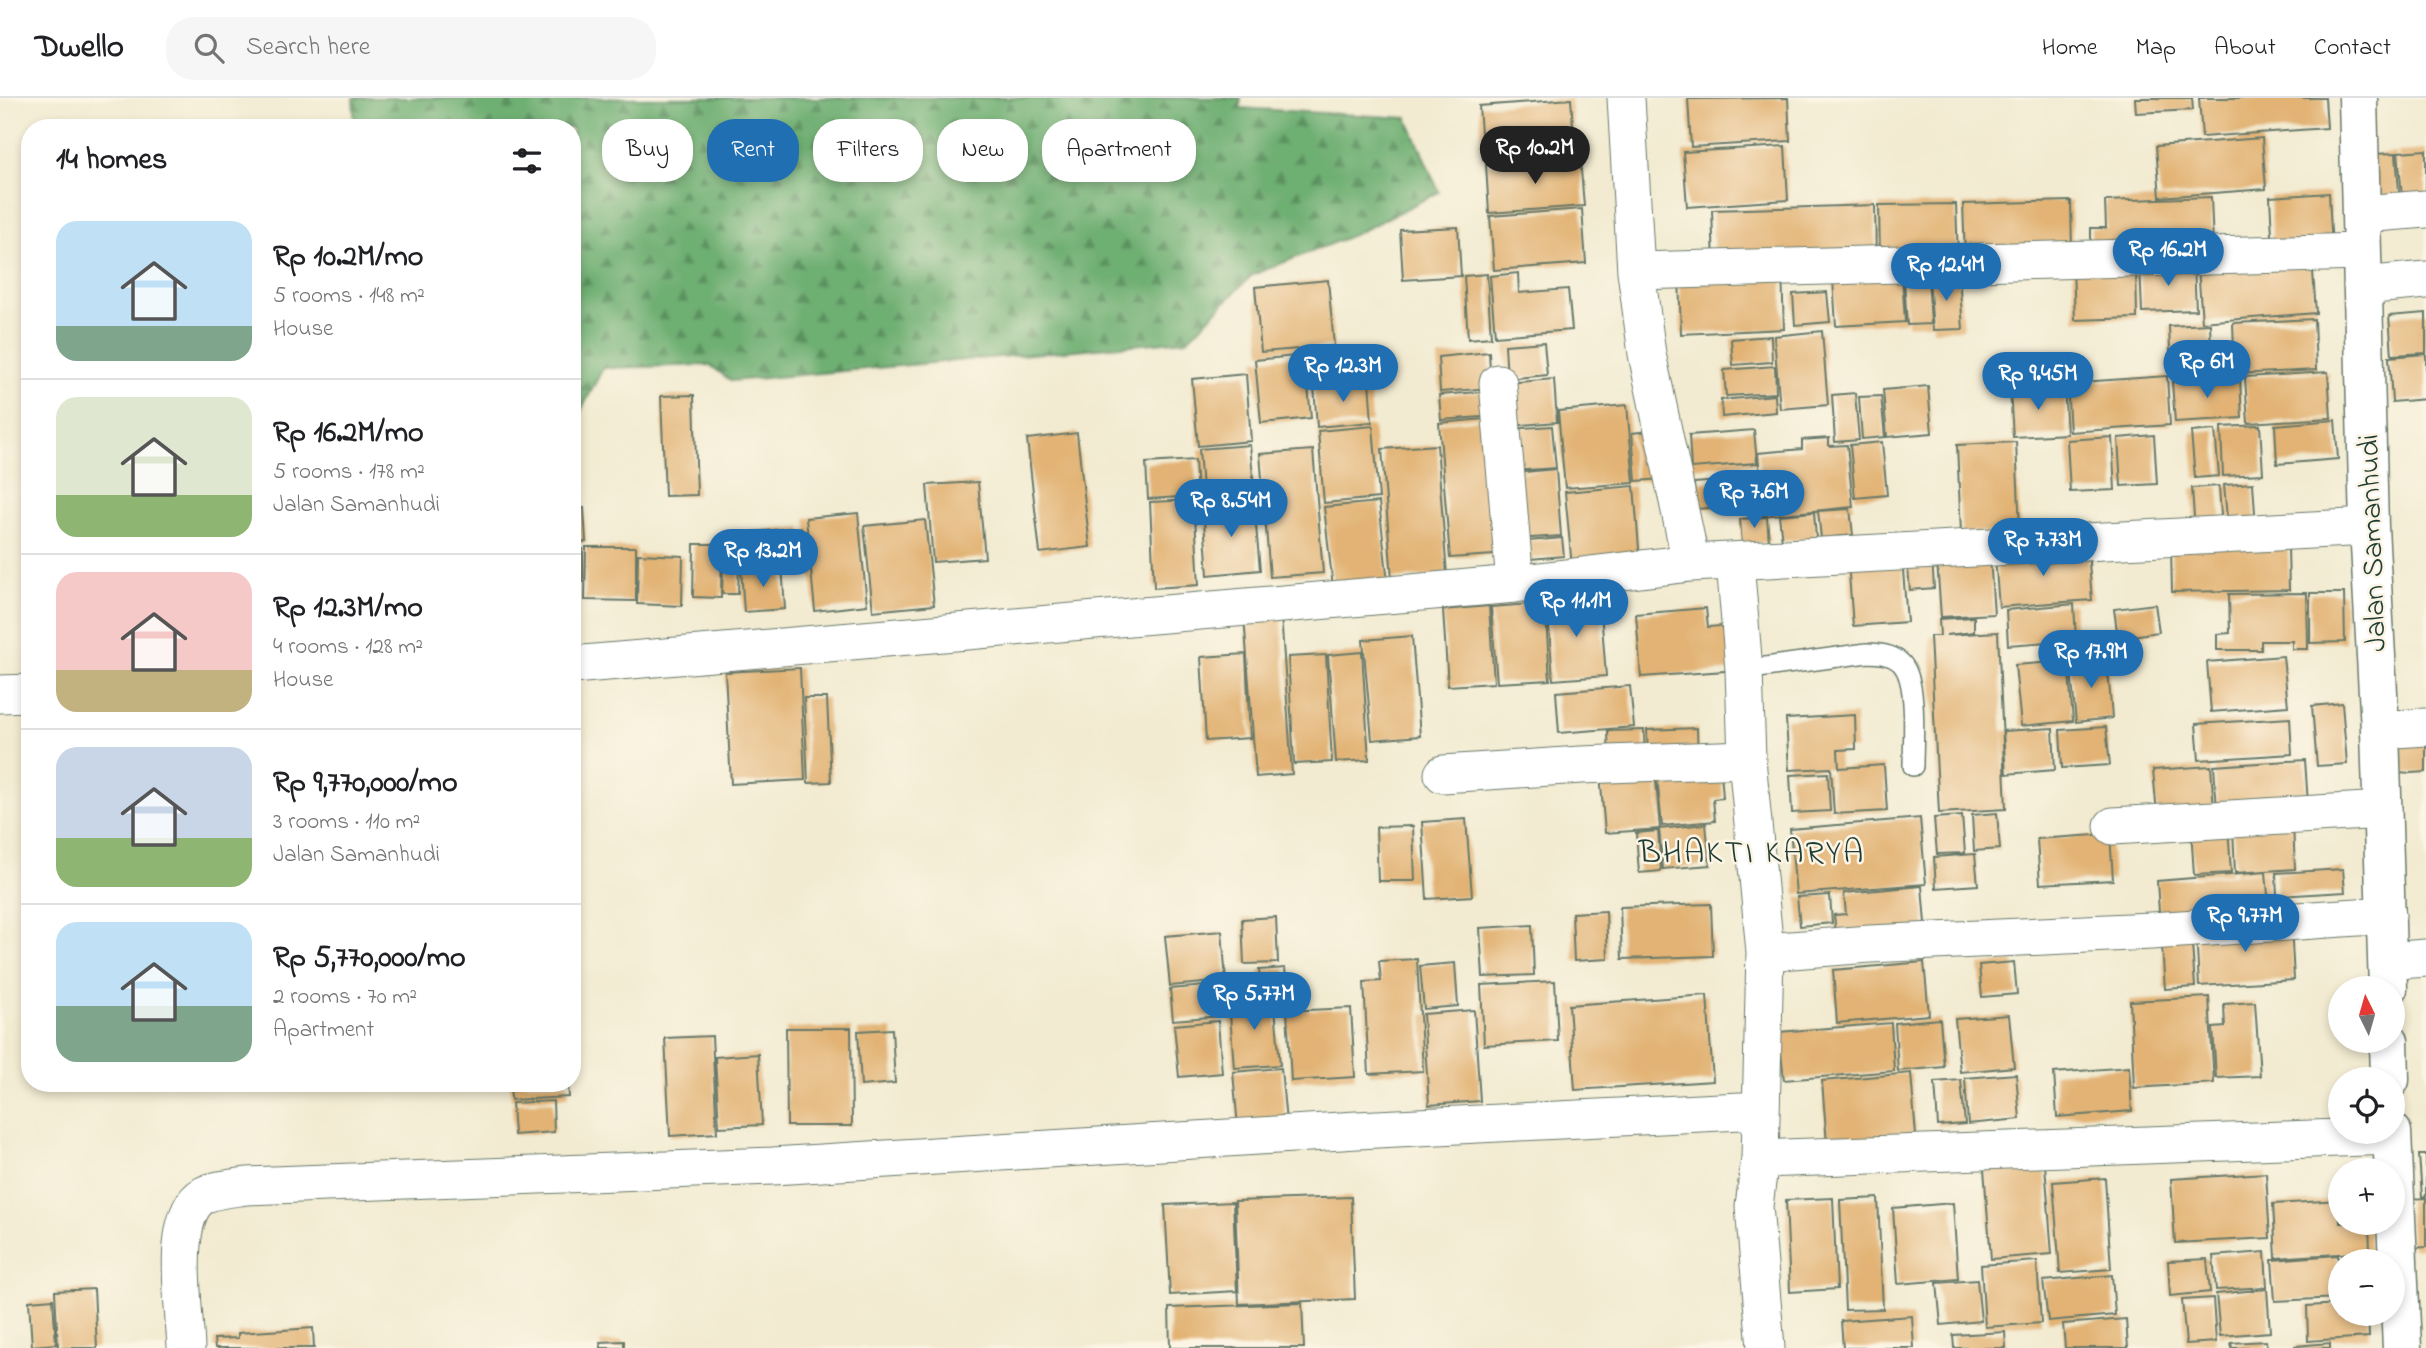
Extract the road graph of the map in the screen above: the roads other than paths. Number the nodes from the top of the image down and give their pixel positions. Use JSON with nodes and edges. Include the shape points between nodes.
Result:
{"nodes":[{"id":1,"x":1626,"y":98,"type":"edge"},
{"id":2,"x":2358,"y":98,"type":"edge"},
{"id":3,"x":2426,"y":209,"type":"edge"},
{"id":4,"x":2362,"y":214,"type":"junction"},
{"id":5,"x":2362,"y":269,"type":"junction"},
{"id":6,"x":1636,"y":271,"type":"junction"},
{"id":7,"x":2426,"y":280,"type":"edge"},
{"id":8,"x":1498,"y":383,"type":"dead end"},
{"id":9,"x":2369,"y":527,"type":"junction"},
{"id":10,"x":1735,"y":562,"type":"junction"},
{"id":11,"x":1691,"y":563,"type":"junction"},
{"id":12,"x":1515,"y":584,"type":"junction"},
{"id":13,"x":581,"y":664,"type":"edge"},
{"id":14,"x":1744,"y":670,"type":"junction"},
{"id":15,"x":21,"y":693,"type":"edge"},
{"id":16,"x":0,"y":694,"type":"edge"},
{"id":17,"x":2426,"y":727,"type":"edge"},
{"id":18,"x":2380,"y":730,"type":"junction"},
{"id":19,"x":1747,"y":759,"type":"junction"},
{"id":20,"x":1913,"y":766,"type":"dead end"},
{"id":21,"x":1443,"y":774,"type":"dead end"},
{"id":22,"x":2383,"y":810,"type":"junction"},
{"id":23,"x":2113,"y":826,"type":"dead end"},
{"id":24,"x":2387,"y":915,"type":"junction"},
{"id":25,"x":1765,"y":952,"type":"junction"},
{"id":26,"x":2426,"y":958,"type":"edge"},
{"id":27,"x":2388,"y":975,"type":"edge"},
{"id":28,"x":1761,"y":1110,"type":"junction"},
{"id":29,"x":2328,"y":1137,"type":"edge"},
{"id":30,"x":2392,"y":1144,"type":"edge"},
{"id":31,"x":1760,"y":1159,"type":"junction"},
{"id":32,"x":186,"y":1348,"type":"edge"},
{"id":33,"x":1766,"y":1348,"type":"edge"},
{"id":34,"x":2402,"y":1348,"type":"edge"}],
"edges":[{"from":1,"to":6,"type":"street"},
{"from":2,"to":4,"type":"street","name":"Jalan Samanhudi"},
{"from":3,"to":4,"type":"street"},
{"from":4,"to":5,"type":"street","name":"Jalan Samanhudi"},
{"from":5,"to":6,"type":"street"},
{"from":5,"to":7,"type":"street"},
{"from":5,"to":9,"type":"street","name":"Jalan Samanhudi"},
{"from":6,"to":11,"type":"street","via":[[1647,354]]},
{"from":8,"to":12,"type":"street"},
{"from":9,"to":10,"type":"street"},
{"from":9,"to":18,"type":"street","name":"Jalan Samanhudi"},
{"from":10,"to":11,"type":"street"},
{"from":10,"to":14,"type":"street"},
{"from":11,"to":12,"type":"street"},
{"from":12,"to":13,"type":"street"},
{"from":14,"to":19,"type":"street"},
{"from":14,"to":20,"type":"lane","via":[[1867,653],[1893,658],[1903,665],[1912,688]]},
{"from":15,"to":16,"type":"street"},
{"from":17,"to":18,"type":"street"},
{"from":18,"to":22,"type":"street","name":"Jalan Samanhudi"},
{"from":19,"to":21,"type":"street"},
{"from":19,"to":25,"type":"street"},
{"from":22,"to":23,"type":"street"},
{"from":22,"to":24,"type":"street","name":"Jalan Samanhudi"},
{"from":24,"to":25,"type":"street"},
{"from":24,"to":27,"type":"street","name":"Jalan Samanhudi"},
{"from":25,"to":28,"type":"street"},
{"from":26,"to":27,"type":"street"},
{"from":28,"to":31,"type":"street"},
{"from":28,"to":32,"type":"street","via":[[773,1166],[225,1189],[203,1195],[188,1210],[182,1232]]},
{"from":29,"to":31,"type":"street"},
{"from":30,"to":34,"type":"street"},
{"from":31,"to":33,"type":"street","via":[[1754,1206]]}]}
